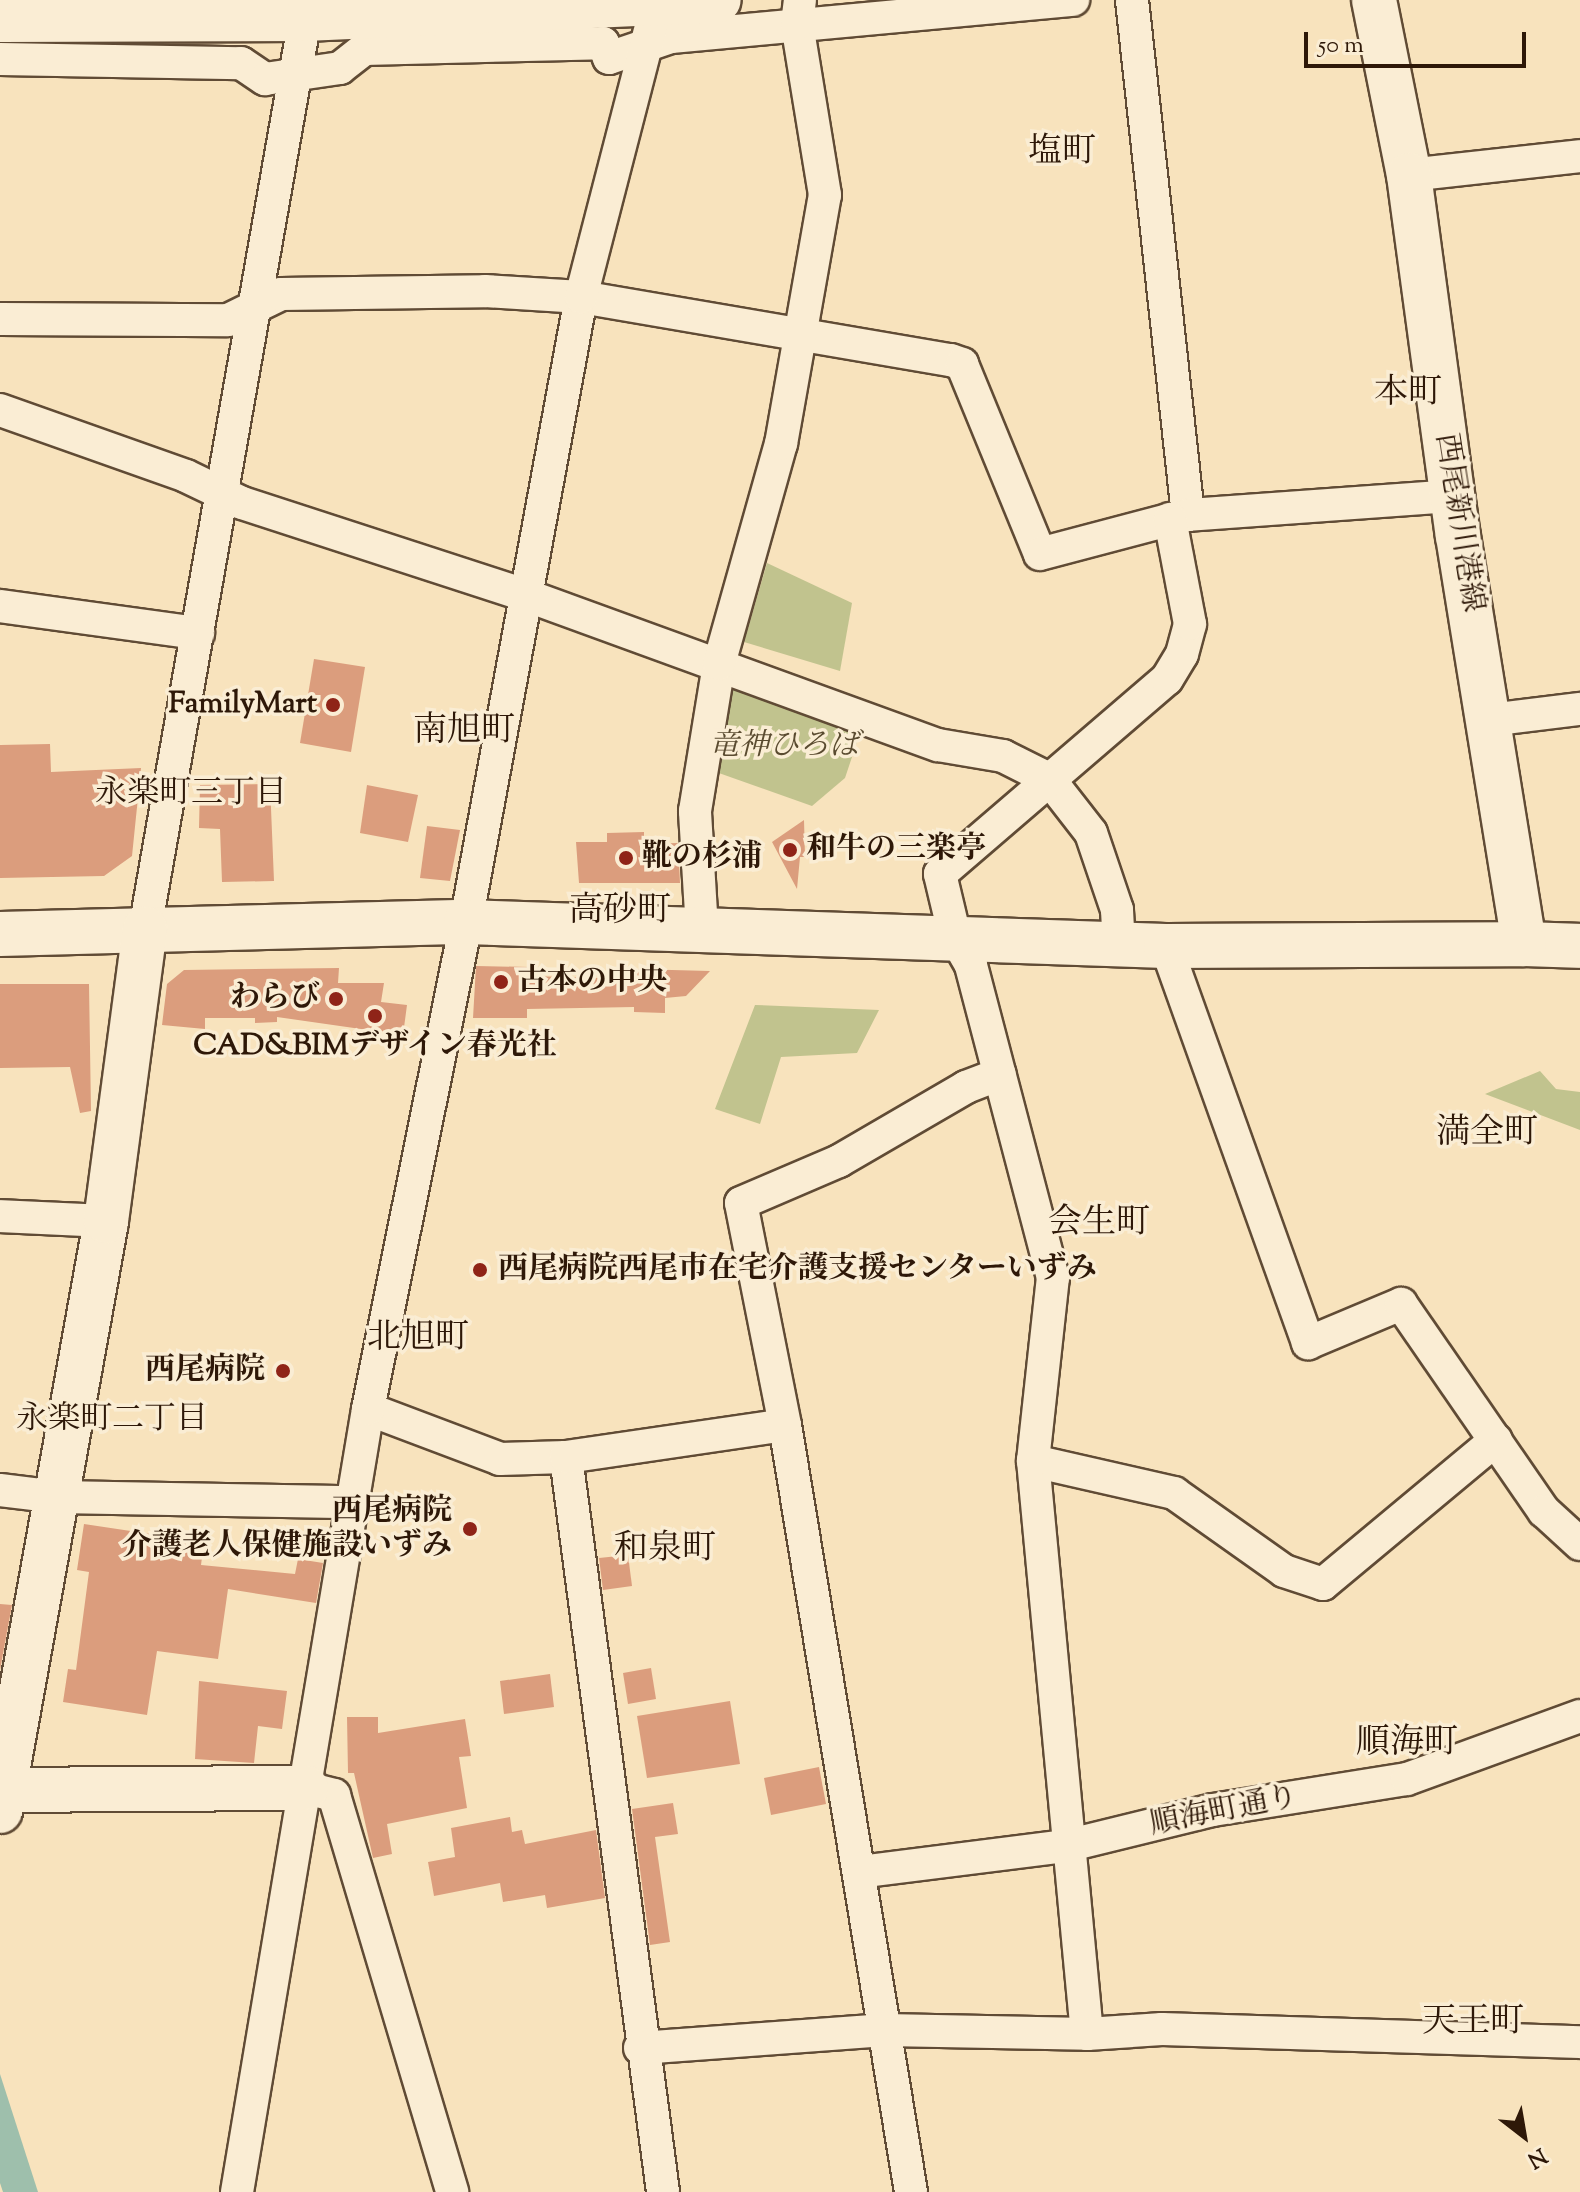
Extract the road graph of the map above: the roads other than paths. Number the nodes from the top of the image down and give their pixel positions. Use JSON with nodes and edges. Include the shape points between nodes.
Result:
{"nodes":[{"id":1,"x":719,"y":0,"type":"edge"},
{"id":2,"x":1073,"y":0,"type":"edge"},
{"id":3,"x":1132,"y":0,"type":"edge"},
{"id":4,"x":1374,"y":0,"type":"edge"},
{"id":5,"x":107,"y":9,"type":"edge"},
{"id":6,"x":307,"y":10,"type":"edge"},
{"id":7,"x":798,"y":12,"type":"edge"},
{"id":8,"x":654,"y":17,"type":"edge"},
{"id":9,"x":0,"y":20,"type":"edge"},
{"id":10,"x":0,"y":59,"type":"edge"},
{"id":11,"x":296,"y":74,"type":"junction"},
{"id":12,"x":1580,"y":156,"type":"edge"},
{"id":13,"x":1409,"y":175,"type":"junction"},
{"id":14,"x":581,"y":297,"type":"junction"},
{"id":15,"x":259,"y":302,"type":"junction"},
{"id":16,"x":0,"y":319,"type":"edge"},
{"id":17,"x":802,"y":332,"type":"junction"},
{"id":18,"x":0,"y":410,"type":"edge"},
{"id":19,"x":226,"y":493,"type":"junction"},
{"id":20,"x":1452,"y":496,"type":"junction"},
{"id":21,"x":1179,"y":517,"type":"junction"},
{"id":22,"x":528,"y":596,"type":"junction"},
{"id":23,"x":0,"y":606,"type":"edge"},
{"id":24,"x":198,"y":633,"type":"junction"},
{"id":25,"x":719,"y":664,"type":"junction"},
{"id":26,"x":1580,"y":709,"type":"edge"},
{"id":27,"x":1490,"y":720,"type":"junction"},
{"id":28,"x":1049,"y":779,"type":"junction"},
{"id":29,"x":466,"y":922,"type":"junction"},
{"id":30,"x":145,"y":929,"type":"junction"},
{"id":31,"x":702,"y":930,"type":"junction"},
{"id":32,"x":0,"y":934,"type":"edge"},
{"id":33,"x":955,"y":937,"type":"junction"},
{"id":34,"x":1119,"y":944,"type":"junction"},
{"id":35,"x":1524,"y":944,"type":"junction"},
{"id":36,"x":1166,"y":946,"type":"junction"},
{"id":37,"x":1580,"y":946,"type":"edge"},
{"id":38,"x":1000,"y":1074,"type":"junction"},
{"id":39,"x":0,"y":1216,"type":"edge"},
{"id":40,"x":106,"y":1221,"type":"junction"},
{"id":41,"x":368,"y":1409,"type":"junction"},
{"id":42,"x":785,"y":1425,"type":"junction"},
{"id":43,"x":1496,"y":1440,"type":"junction"},
{"id":44,"x":566,"y":1457,"type":"junction"},
{"id":45,"x":1033,"y":1461,"type":"junction"},
{"id":46,"x":0,"y":1490,"type":"edge"},
{"id":47,"x":57,"y":1497,"type":"junction"},
{"id":48,"x":353,"y":1502,"type":"junction"},
{"id":49,"x":1580,"y":1544,"type":"edge"},
{"id":50,"x":1580,"y":1716,"type":"edge"},
{"id":51,"x":306,"y":1788,"type":"junction"},
{"id":52,"x":2,"y":1797,"type":"edge"},
{"id":53,"x":1066,"y":1846,"type":"junction"},
{"id":54,"x":859,"y":1872,"type":"junction"},
{"id":55,"x":885,"y":2030,"type":"junction"},
{"id":56,"x":1087,"y":2034,"type":"junction"},
{"id":57,"x":1580,"y":2042,"type":"edge"},
{"id":58,"x":640,"y":2048,"type":"junction"},
{"id":59,"x":237,"y":2192,"type":"edge"},
{"id":60,"x":452,"y":2192,"type":"edge"},
{"id":61,"x":663,"y":2192,"type":"edge"},
{"id":62,"x":911,"y":2192,"type":"edge"}],
"edges":[{"from":1,"to":8,"type":"street"},
{"from":2,"to":7,"type":"street"},
{"from":3,"to":21,"type":"street"},
{"from":4,"to":13,"type":"street","name":"西尾新川港線"},
{"from":5,"to":6,"type":"street"},
{"from":5,"to":9,"type":"street"},
{"from":6,"to":8,"type":"street"},
{"from":6,"to":11,"type":"street"},
{"from":7,"to":8,"type":"street","via":[[671,37]]},
{"from":7,"to":17,"type":"street","via":[[825,195]]},
{"from":8,"to":11,"type":"street","via":[[609,58],[603,43],[364,49],[340,68]]},
{"from":8,"to":14,"type":"street"},
{"from":10,"to":11,"type":"street","via":[[241,63],[265,79]]},
{"from":11,"to":15,"type":"street"},
{"from":12,"to":13,"type":"street"},
{"from":13,"to":20,"type":"street","name":"西尾新川港線"},
{"from":14,"to":15,"type":"street","via":[[485,291],[281,294]]},
{"from":14,"to":17,"type":"street"},
{"from":14,"to":22,"type":"street"},
{"from":15,"to":16,"type":"street","via":[[228,320]]},
{"from":15,"to":19,"type":"street"},
{"from":17,"to":21,"type":"street","via":[[962,364],[1040,554]]},
{"from":17,"to":25,"type":"street","via":[[781,444]]},
{"from":18,"to":19,"type":"street"},
{"from":19,"to":22,"type":"street","via":[[242,503]]},
{"from":19,"to":24,"type":"street"},
{"from":20,"to":21,"type":"street"},
{"from":20,"to":27,"type":"street","name":"西尾新川港線"},
{"from":21,"to":28,"type":"street","via":[[1190,624],[1182,654],[1167,679]]},
{"from":22,"to":25,"type":"street"},
{"from":22,"to":29,"type":"street"},
{"from":23,"to":24,"type":"street"},
{"from":24,"to":30,"type":"street"},
{"from":25,"to":28,"type":"street","via":[[938,745],[1003,756]]},
{"from":25,"to":31,"type":"street","via":[[695,811]]},
{"from":26,"to":27,"type":"street"},
{"from":27,"to":35,"type":"street","name":"西尾新川港線"},
{"from":28,"to":33,"type":"street","via":[[940,874]]},
{"from":28,"to":34,"type":"street","via":[[1091,833],[1105,863]]},
{"from":29,"to":30,"type":"street"},
{"from":29,"to":31,"type":"street"},
{"from":29,"to":41,"type":"street"},
{"from":30,"to":32,"type":"street"},
{"from":30,"to":40,"type":"street"},
{"from":31,"to":33,"type":"street"},
{"from":33,"to":34,"type":"street"},
{"from":33,"to":38,"type":"street","via":[[971,965]]},
{"from":34,"to":36,"type":"street"},
{"from":35,"to":36,"type":"street"},
{"from":35,"to":37,"type":"street"},
{"from":36,"to":43,"type":"street","via":[[1308,1343],[1401,1304]]},
{"from":38,"to":42,"type":"street","via":[[966,1087],[839,1161],[741,1203]]},
{"from":38,"to":45,"type":"street","via":[[1053,1278]]},
{"from":39,"to":40,"type":"street"},
{"from":40,"to":47,"type":"street"},
{"from":41,"to":44,"type":"street","via":[[500,1459]]},
{"from":41,"to":48,"type":"street"},
{"from":42,"to":44,"type":"street"},
{"from":42,"to":54,"type":"street"},
{"from":43,"to":45,"type":"street","via":[[1323,1584],[1284,1571],[1174,1493]]},
{"from":43,"to":49,"type":"street","via":[[1544,1511]]},
{"from":44,"to":58,"type":"street"},
{"from":45,"to":53,"type":"street"},
{"from":46,"to":47,"type":"street"},
{"from":47,"to":48,"type":"street"},
{"from":47,"to":52,"type":"street"},
{"from":48,"to":51,"type":"street"},
{"from":50,"to":53,"type":"street","name":"順海町通り","via":[[1407,1779],[1213,1810]]},
{"from":51,"to":52,"type":"street"},
{"from":51,"to":59,"type":"street"},
{"from":51,"to":60,"type":"street","via":[[334,1795]]},
{"from":53,"to":54,"type":"street","name":"順海町通り"},
{"from":53,"to":56,"type":"street"},
{"from":54,"to":55,"type":"street"},
{"from":55,"to":56,"type":"street"},
{"from":55,"to":58,"type":"street"},
{"from":55,"to":62,"type":"street"},
{"from":56,"to":57,"type":"street","via":[[1162,2029]]},
{"from":58,"to":61,"type":"street"}]}
